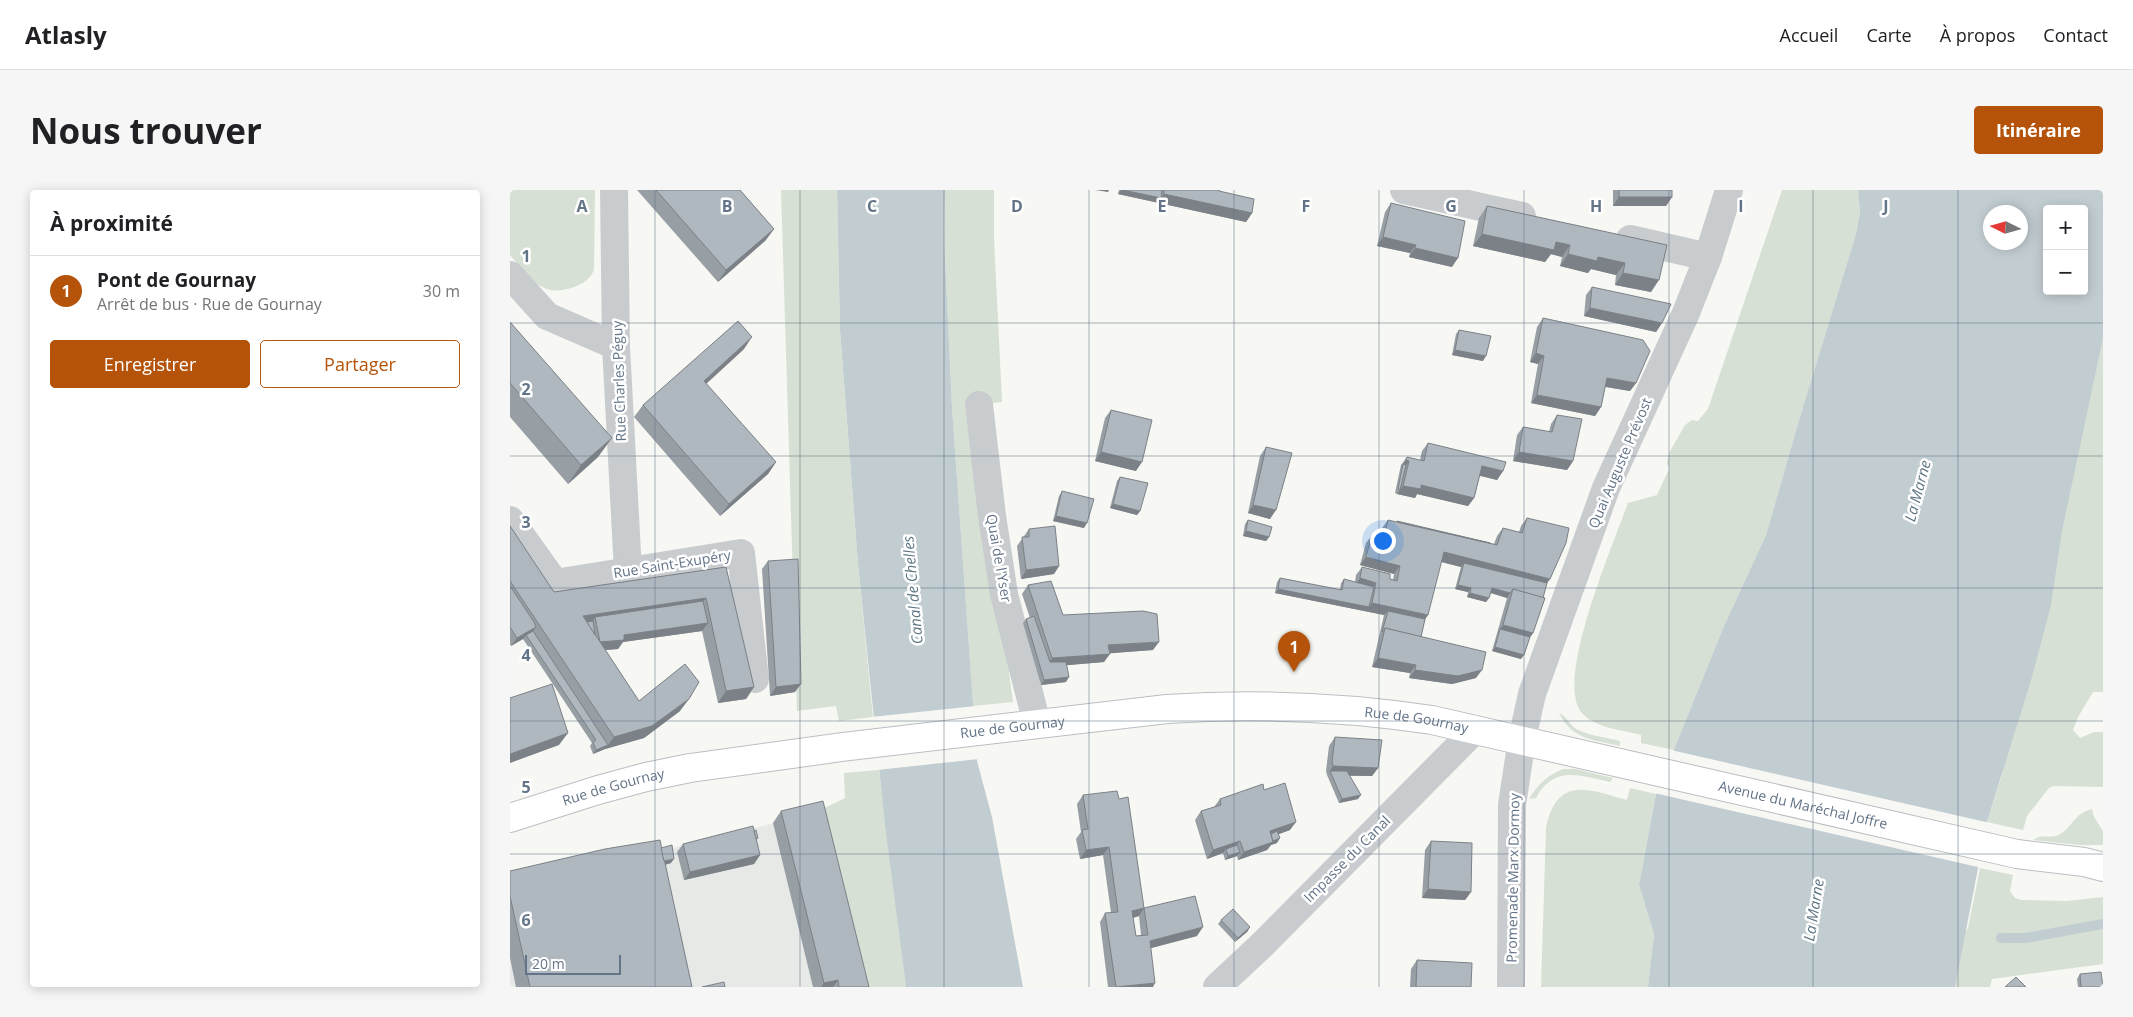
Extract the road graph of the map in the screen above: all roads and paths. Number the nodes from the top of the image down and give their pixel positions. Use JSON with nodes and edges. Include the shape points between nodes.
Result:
{"nodes":[{"id":1,"x":614,"y":190,"type":"edge"},
{"id":2,"x":1404,"y":190,"type":"edge"},
{"id":3,"x":1729,"y":190,"type":"edge"},
{"id":4,"x":1547,"y":221,"type":"edge"},
{"id":5,"x":1604,"y":234,"type":"edge"},
{"id":6,"x":1708,"y":256,"type":"junction"},
{"id":7,"x":510,"y":275,"type":"edge"},
{"id":8,"x":616,"y":346,"type":"junction"},
{"id":9,"x":979,"y":405,"type":"dead end"},
{"id":10,"x":510,"y":520,"type":"edge"},
{"id":11,"x":628,"y":572,"type":"junction"},
{"id":12,"x":755,"y":679,"type":"dead end"},
{"id":13,"x":1025,"y":717,"type":"junction"},
{"id":14,"x":1476,"y":729,"type":"junction"},
{"id":15,"x":1522,"y":740,"type":"junction"},
{"id":16,"x":510,"y":818,"type":"edge"},
{"id":17,"x":2097,"y":862,"type":"edge"},
{"id":18,"x":1217,"y":987,"type":"edge"},
{"id":19,"x":1511,"y":987,"type":"edge"}],
"edges":[{"from":1,"to":8,"type":"street","name":"Rue Charles Péguy"},
{"from":2,"to":4,"type":"street"},
{"from":3,"to":6,"type":"street","name":"Quai Auguste Prévost"},
{"from":5,"to":6,"type":"street"},
{"from":6,"to":15,"type":"street","name":"Quai Auguste Prévost","via":[[1686,313],[1606,488],[1532,694]]},
{"from":7,"to":8,"type":"street","via":[[547,316]]},
{"from":8,"to":11,"type":"street","name":"Rue Charles Péguy"},
{"from":9,"to":13,"type":"street","name":"Quai de l'Yser","via":[[1004,594],[1024,668]]},
{"from":10,"to":11,"type":"street","name":"Rue Saint-Exupéry","via":[[555,582]]},
{"from":11,"to":12,"type":"street","name":"Rue Saint-Exupéry","via":[[741,553]]},
{"from":13,"to":14,"type":"main road","name":"Rue de Gournay","via":[[1233,706],[1330,708],[1432,720]]},
{"from":13,"to":16,"type":"main road","name":"Rue de Gournay","via":[[690,768],[581,795]]},
{"from":14,"to":15,"type":"main road","name":"Rue de Gournay"},
{"from":14,"to":18,"type":"street","name":"Impasse du Canal"},
{"from":15,"to":17,"type":"main road","name":"Avenue du Maréchal Joffre","via":[[2017,854]]},
{"from":15,"to":19,"type":"street","name":"Promenade Marx Dormoy","via":[[1512,805]]}]}
